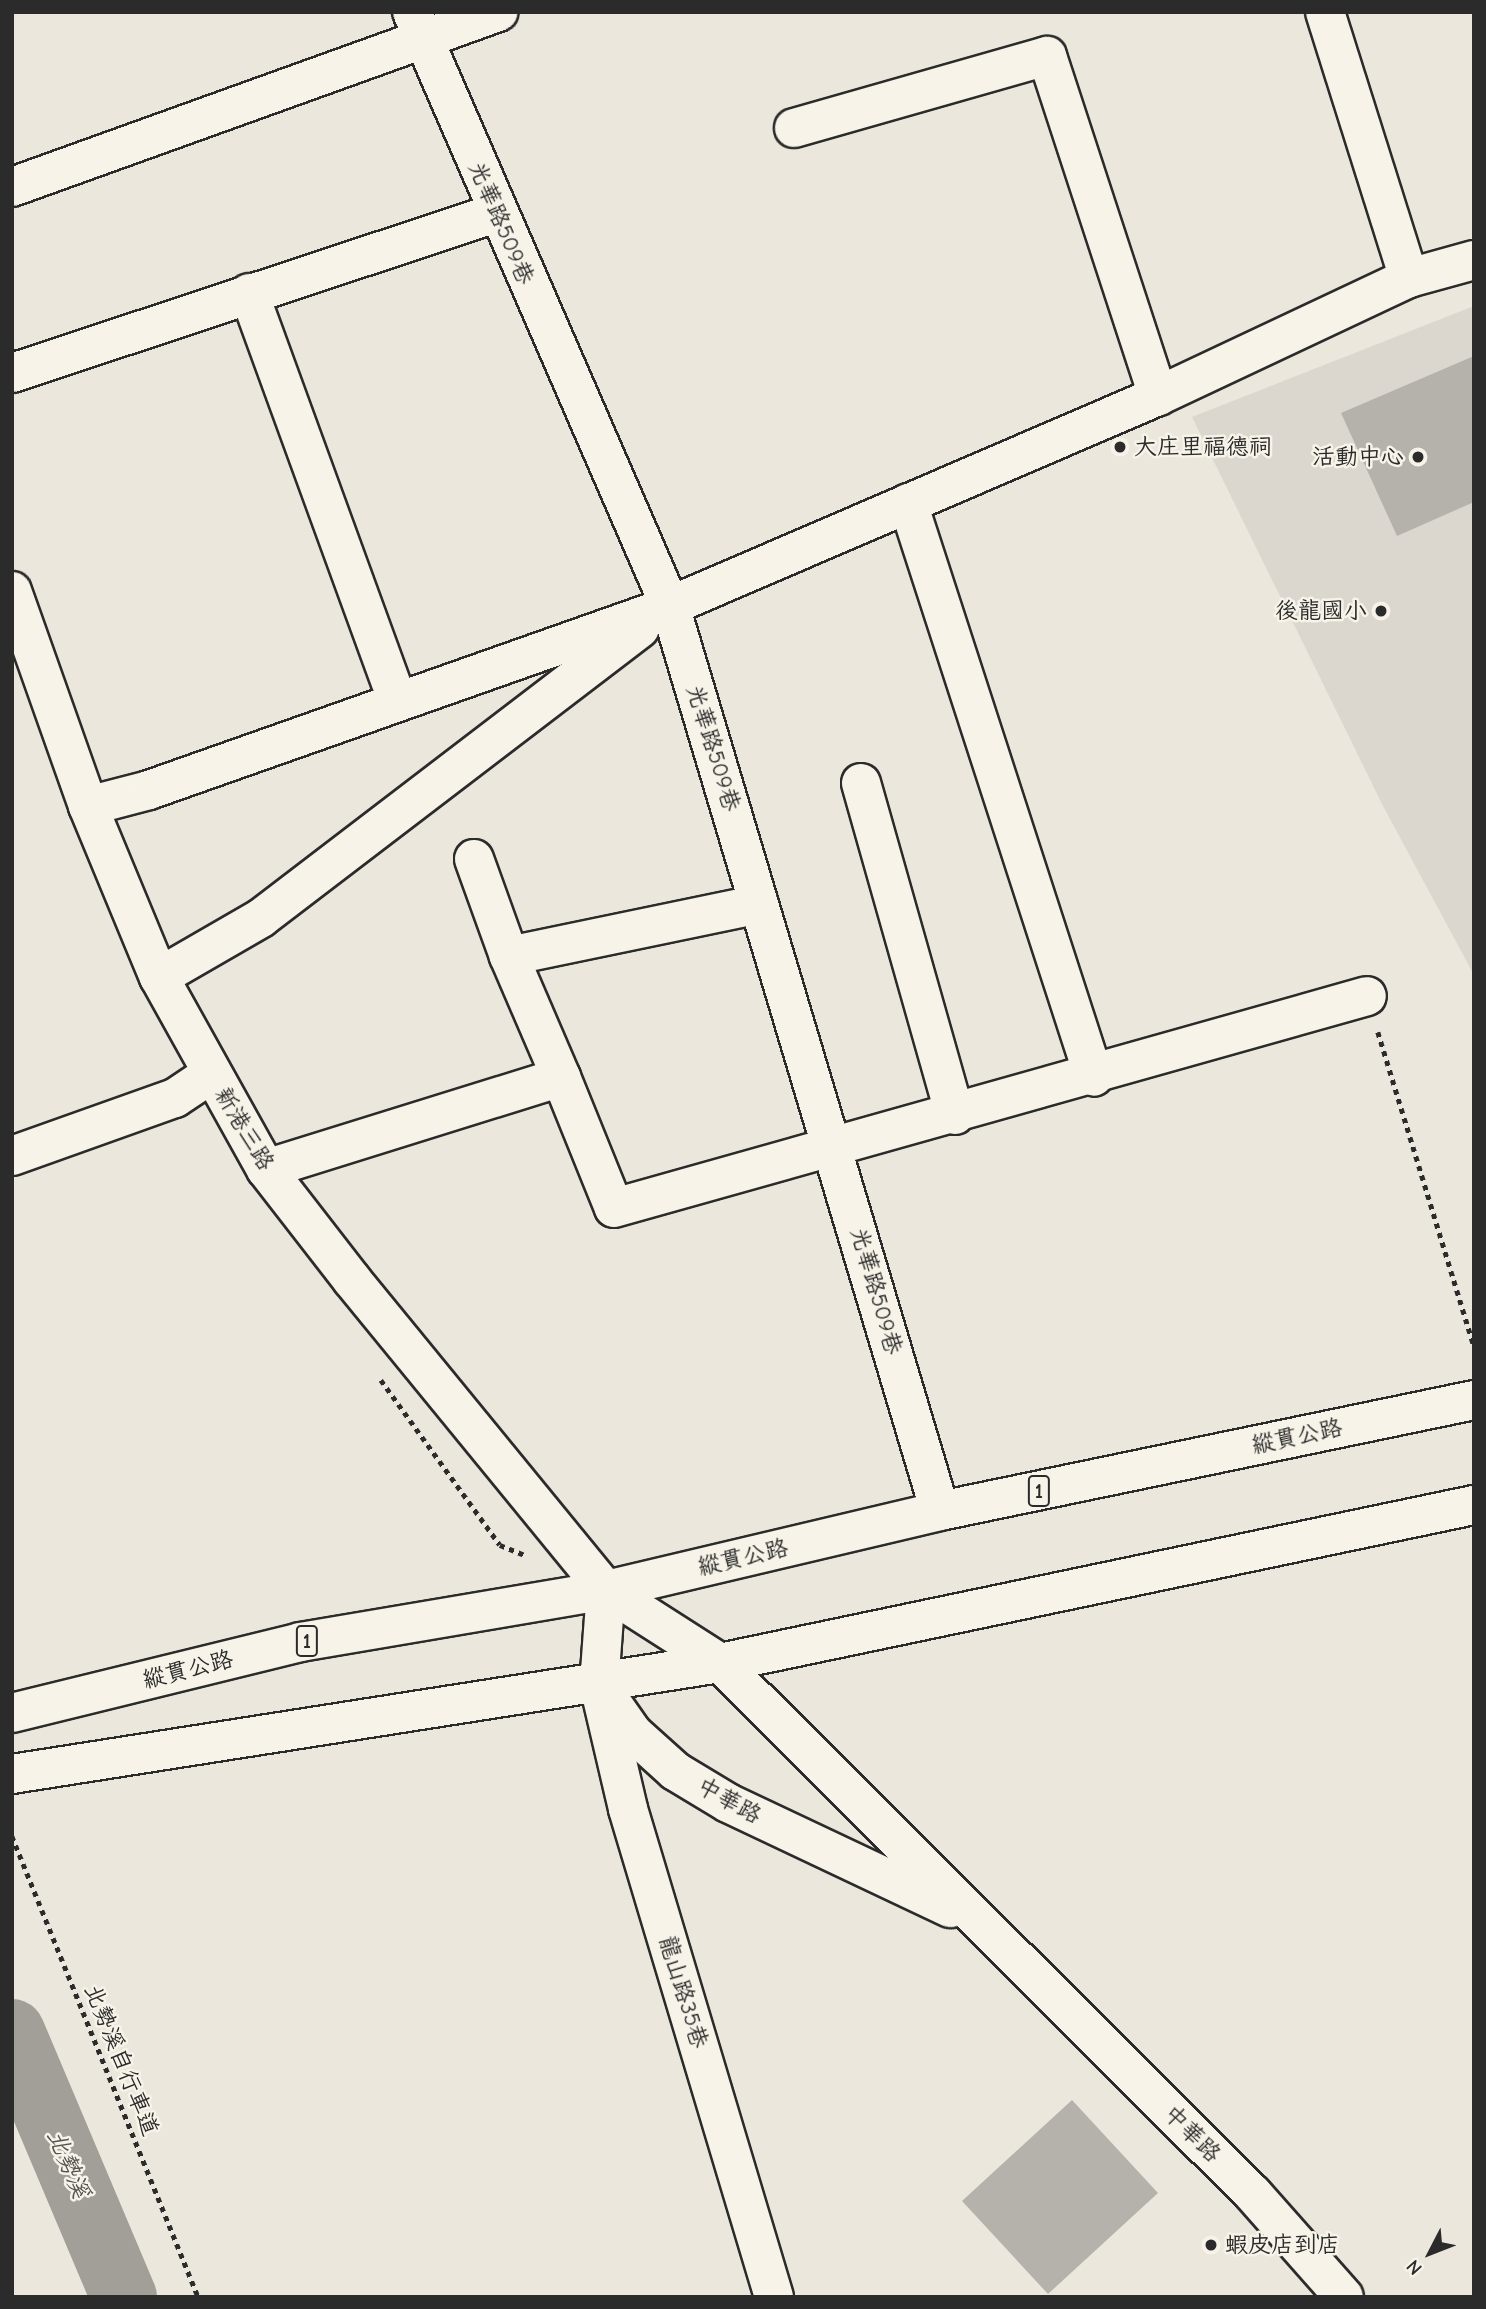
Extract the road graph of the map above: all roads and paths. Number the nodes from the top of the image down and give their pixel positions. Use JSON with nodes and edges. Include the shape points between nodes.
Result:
{"nodes":[{"id":1,"x":498,"y":12,"type":"edge"},
{"id":2,"x":1325,"y":12,"type":"edge"},
{"id":3,"x":417,"y":24,"type":"edge"},
{"id":4,"x":794,"y":128,"type":"dead end"},
{"id":5,"x":12,"y":187,"type":"edge"},
{"id":6,"x":496,"y":213,"type":"junction"},
{"id":7,"x":1474,"y":260,"type":"edge"},
{"id":8,"x":1409,"y":278,"type":"junction"},
{"id":9,"x":249,"y":293,"type":"junction"},
{"id":10,"x":12,"y":373,"type":"edge"},
{"id":11,"x":1158,"y":396,"type":"junction"},
{"id":12,"x":908,"y":503,"type":"junction"},
{"id":13,"x":12,"y":591,"type":"edge"},
{"id":14,"x":670,"y":606,"type":"junction"},
{"id":15,"x":398,"y":702,"type":"junction"},
{"id":16,"x":861,"y":783,"type":"dead end"},
{"id":17,"x":88,"y":806,"type":"junction"},
{"id":18,"x":474,"y":859,"type":"dead end"},
{"id":19,"x":759,"y":904,"type":"junction"},
{"id":20,"x":509,"y":956,"type":"junction"},
{"id":21,"x":159,"y":977,"type":"junction"},
{"id":22,"x":1367,"y":996,"type":"joint"},
{"id":23,"x":211,"y":1074,"type":"junction"},
{"id":24,"x":561,"y":1077,"type":"junction"},
{"id":25,"x":1094,"y":1077,"type":"junction"},
{"id":26,"x":955,"y":1115,"type":"junction"},
{"id":27,"x":833,"y":1148,"type":"junction"},
{"id":28,"x":12,"y":1156,"type":"edge"},
{"id":29,"x":266,"y":1169,"type":"junction"},
{"id":30,"x":1474,"y":1346,"type":"edge"},
{"id":31,"x":1474,"y":1400,"type":"edge"},
{"id":32,"x":1474,"y":1505,"type":"edge"},
{"id":33,"x":940,"y":1511,"type":"junction"},
{"id":34,"x":606,"y":1590,"type":"junction"},
{"id":35,"x":720,"y":1663,"type":"junction"},
{"id":36,"x":599,"y":1685,"type":"junction"},
{"id":37,"x":12,"y":1713,"type":"edge"},
{"id":38,"x":12,"y":1774,"type":"edge"},
{"id":39,"x":12,"y":1836,"type":"edge"},
{"id":40,"x":974,"y":1919,"type":"junction"},
{"id":41,"x":198,"y":2297,"type":"edge"},
{"id":42,"x":774,"y":2297,"type":"edge"},
{"id":43,"x":1344,"y":2297,"type":"edge"}],
"edges":[{"from":1,"to":3,"type":"street"},
{"from":2,"to":8,"type":"street"},
{"from":3,"to":5,"type":"street"},
{"from":3,"to":6,"type":"street","name":"光華路509巷"},
{"from":4,"to":11,"type":"street","via":[[1047,56]]},
{"from":6,"to":9,"type":"street"},
{"from":6,"to":14,"type":"street","name":"光華路509巷"},
{"from":7,"to":8,"type":"street"},
{"from":8,"to":11,"type":"street"},
{"from":9,"to":10,"type":"street"},
{"from":9,"to":15,"type":"street"},
{"from":11,"to":12,"type":"street"},
{"from":12,"to":14,"type":"street"},
{"from":12,"to":25,"type":"street"},
{"from":13,"to":17,"type":"street","name":"新港三路"},
{"from":14,"to":15,"type":"street"},
{"from":14,"to":19,"type":"street","name":"光華路509巷"},
{"from":14,"to":21,"type":"street","via":[[261,918]]},
{"from":15,"to":17,"type":"street"},
{"from":16,"to":26,"type":"street"},
{"from":17,"to":21,"type":"street","name":"新港三路"},
{"from":18,"to":20,"type":"street"},
{"from":19,"to":20,"type":"street"},
{"from":19,"to":27,"type":"street","name":"光華路509巷"},
{"from":20,"to":24,"type":"street"},
{"from":21,"to":23,"type":"street","name":"新港三路"},
{"from":22,"to":25,"type":"street"},
{"from":22,"to":30,"type":"path"},
{"from":23,"to":28,"type":"street","via":[[175,1098]]},
{"from":23,"to":29,"type":"street","name":"新港三路"},
{"from":24,"to":27,"type":"street","via":[[614,1208]]},
{"from":24,"to":29,"type":"street"},
{"from":25,"to":26,"type":"street"},
{"from":26,"to":27,"type":"street"},
{"from":27,"to":33,"type":"street","name":"光華路509巷"},
{"from":29,"to":34,"type":"street","name":"新港三路"},
{"from":31,"to":33,"type":"street","name":"縱貫公路","number":"1"},
{"from":32,"to":35,"type":"street"},
{"from":33,"to":34,"type":"street","name":"縱貫公路","number":"1"},
{"from":34,"to":35,"type":"street","name":"新港三路"},
{"from":34,"to":36,"type":"street"},
{"from":34,"to":37,"type":"street","name":"縱貫公路","number":"1","via":[[300,1642]]},
{"from":35,"to":36,"type":"street"},
{"from":35,"to":40,"type":"street","name":"中華路"},
{"from":36,"to":38,"type":"street"},
{"from":36,"to":40,"type":"street","name":"中華路","via":[[634,1733],[675,1771],[740,1809]]},
{"from":36,"to":42,"type":"street","name":"龍山路35巷","via":[[628,1810]]},
{"from":39,"to":41,"type":"path","name":"北勢溪自行車道"},
{"from":40,"to":43,"type":"street","name":"中華路","via":[[1253,2194]]}]}
